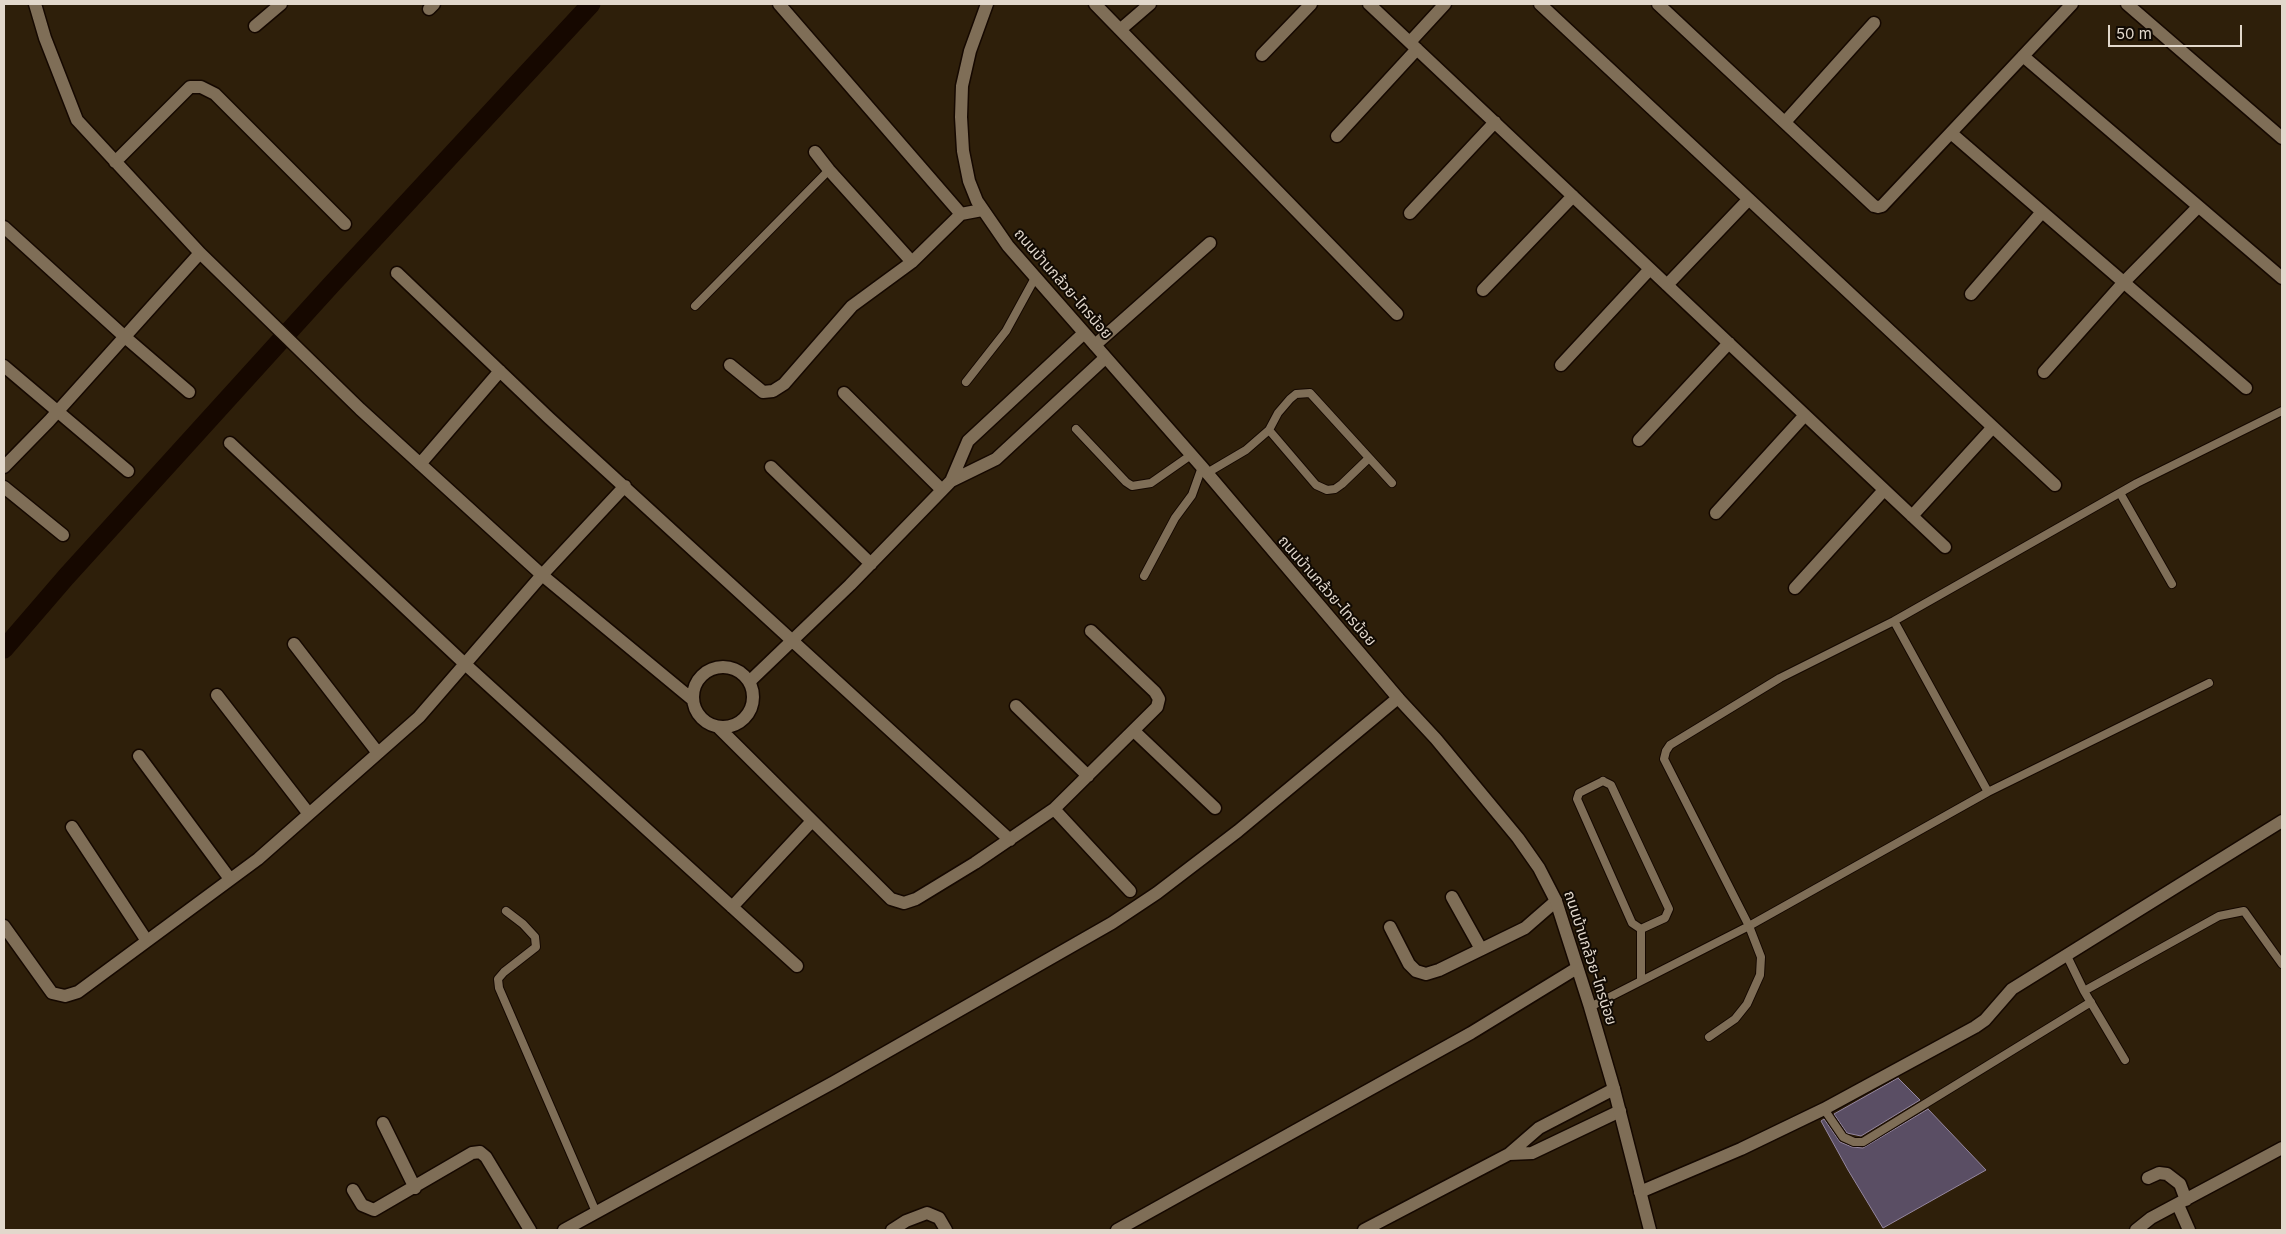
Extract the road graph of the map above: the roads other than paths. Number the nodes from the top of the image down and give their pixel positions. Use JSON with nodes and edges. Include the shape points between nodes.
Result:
{"nodes":[{"id":1,"x":35,"y":4,"type":"edge"},
{"id":2,"x":281,"y":4,"type":"edge"},
{"id":3,"x":779,"y":4,"type":"edge"},
{"id":4,"x":987,"y":4,"type":"edge"},
{"id":5,"x":1095,"y":4,"type":"edge"},
{"id":6,"x":1150,"y":4,"type":"edge"},
{"id":7,"x":1311,"y":4,"type":"edge"},
{"id":8,"x":1369,"y":4,"type":"edge"},
{"id":9,"x":1445,"y":4,"type":"edge"},
{"id":10,"x":1540,"y":4,"type":"edge"},
{"id":11,"x":1658,"y":4,"type":"edge"},
{"id":12,"x":2072,"y":4,"type":"edge"},
{"id":13,"x":2127,"y":4,"type":"edge"},
{"id":14,"x":1874,"y":23,"type":"dead end"},
{"id":15,"x":255,"y":26,"type":"dead end"},
{"id":16,"x":1121,"y":29,"type":"junction"},
{"id":17,"x":1413,"y":45,"type":"junction"},
{"id":18,"x":1262,"y":55,"type":"dead end"},
{"id":19,"x":2023,"y":56,"type":"junction"},
{"id":20,"x":1495,"y":122,"type":"junction"},
{"id":21,"x":1785,"y":122,"type":"junction"},
{"id":22,"x":1951,"y":132,"type":"junction"},
{"id":23,"x":1337,"y":136,"type":"dead end"},
{"id":24,"x":2282,"y":138,"type":"edge"},
{"id":25,"x":815,"y":152,"type":"dead end"},
{"id":26,"x":115,"y":162,"type":"junction"},
{"id":27,"x":829,"y":170,"type":"junction"},
{"id":28,"x":1573,"y":196,"type":"junction"},
{"id":29,"x":1749,"y":199,"type":"junction"},
{"id":30,"x":2198,"y":207,"type":"junction"},
{"id":31,"x":982,"y":210,"type":"junction"},
{"id":32,"x":2042,"y":212,"type":"junction"},
{"id":33,"x":1410,"y":213,"type":"dead end"},
{"id":34,"x":961,"y":214,"type":"junction"},
{"id":35,"x":344,"y":224,"type":"dead end"},
{"id":36,"x":4,"y":227,"type":"edge"},
{"id":37,"x":1210,"y":243,"type":"dead end"},
{"id":38,"x":200,"y":253,"type":"junction"},
{"id":39,"x":912,"y":262,"type":"junction"},
{"id":40,"x":1650,"y":269,"type":"junction"},
{"id":41,"x":397,"y":273,"type":"dead end"},
{"id":42,"x":1035,"y":278,"type":"junction"},
{"id":43,"x":2282,"y":278,"type":"edge"},
{"id":44,"x":2124,"y":282,"type":"junction"},
{"id":45,"x":1667,"y":285,"type":"junction"},
{"id":46,"x":1483,"y":290,"type":"dead end"},
{"id":47,"x":1971,"y":294,"type":"dead end"},
{"id":48,"x":695,"y":306,"type":"dead end"},
{"id":49,"x":1397,"y":314,"type":"dead end"},
{"id":50,"x":1084,"y":334,"type":"junction"},
{"id":51,"x":124,"y":337,"type":"junction"},
{"id":52,"x":1729,"y":343,"type":"junction"},
{"id":53,"x":1095,"y":345,"type":"junction"},
{"id":54,"x":1105,"y":358,"type":"junction"},
{"id":55,"x":730,"y":365,"type":"dead end"},
{"id":56,"x":1561,"y":365,"type":"dead end"},
{"id":57,"x":4,"y":366,"type":"edge"},
{"id":58,"x":500,"y":370,"type":"junction"},
{"id":59,"x":2044,"y":372,"type":"dead end"},
{"id":60,"x":966,"y":382,"type":"dead end"},
{"id":61,"x":2246,"y":388,"type":"dead end"},
{"id":62,"x":189,"y":392,"type":"dead end"},
{"id":63,"x":844,"y":393,"type":"dead end"},
{"id":64,"x":57,"y":411,"type":"junction"},
{"id":65,"x":2282,"y":411,"type":"edge"},
{"id":66,"x":1805,"y":415,"type":"junction"},
{"id":67,"x":1993,"y":427,"type":"junction"},
{"id":68,"x":1076,"y":429,"type":"dead end"},
{"id":69,"x":1269,"y":430,"type":"junction"},
{"id":70,"x":1639,"y":440,"type":"dead end"},
{"id":71,"x":230,"y":443,"type":"dead end"},
{"id":72,"x":1191,"y":455,"type":"junction"},
{"id":73,"x":1369,"y":458,"type":"junction"},
{"id":74,"x":420,"y":464,"type":"junction"},
{"id":75,"x":4,"y":467,"type":"edge"},
{"id":76,"x":771,"y":467,"type":"dead end"},
{"id":77,"x":128,"y":470,"type":"dead end"},
{"id":78,"x":1204,"y":470,"type":"junction"},
{"id":79,"x":1392,"y":483,"type":"dead end"},
{"id":80,"x":2055,"y":484,"type":"dead end"},
{"id":81,"x":947,"y":485,"type":"junction"},
{"id":82,"x":4,"y":486,"type":"edge"},
{"id":83,"x":625,"y":486,"type":"junction"},
{"id":84,"x":1884,"y":490,"type":"junction"},
{"id":85,"x":2120,"y":493,"type":"junction"},
{"id":86,"x":1716,"y":513,"type":"dead end"},
{"id":87,"x":1912,"y":516,"type":"junction"},
{"id":88,"x":63,"y":535,"type":"dead end"},
{"id":89,"x":1945,"y":547,"type":"dead end"},
{"id":90,"x":871,"y":564,"type":"junction"},
{"id":91,"x":542,"y":575,"type":"junction"},
{"id":92,"x":1144,"y":576,"type":"dead end"},
{"id":93,"x":2172,"y":584,"type":"dead end"},
{"id":94,"x":1794,"y":588,"type":"dead end"},
{"id":95,"x":1894,"y":621,"type":"junction"},
{"id":96,"x":1092,"y":631,"type":"dead end"},
{"id":97,"x":793,"y":640,"type":"junction"},
{"id":98,"x":294,"y":644,"type":"dead end"},
{"id":99,"x":465,"y":664,"type":"junction"},
{"id":100,"x":749,"y":682,"type":"junction"},
{"id":101,"x":2209,"y":683,"type":"dead end"},
{"id":102,"x":217,"y":695,"type":"dead end"},
{"id":103,"x":1398,"y":698,"type":"junction"},
{"id":104,"x":694,"y":700,"type":"junction"},
{"id":105,"x":1016,"y":706,"type":"dead end"},
{"id":106,"x":718,"y":727,"type":"junction"},
{"id":107,"x":1134,"y":731,"type":"junction"},
{"id":108,"x":378,"y":752,"type":"junction"},
{"id":109,"x":139,"y":756,"type":"dead end"},
{"id":110,"x":1088,"y":776,"type":"junction"},
{"id":111,"x":1988,"y":792,"type":"junction"},
{"id":112,"x":1054,"y":808,"type":"junction"},
{"id":113,"x":1215,"y":808,"type":"dead end"},
{"id":114,"x":309,"y":814,"type":"junction"},
{"id":115,"x":812,"y":821,"type":"junction"},
{"id":116,"x":2282,"y":821,"type":"edge"},
{"id":117,"x":72,"y":827,"type":"dead end"},
{"id":118,"x":1010,"y":840,"type":"junction"},
{"id":119,"x":230,"y":879,"type":"junction"},
{"id":120,"x":1130,"y":891,"type":"dead end"},
{"id":121,"x":1452,"y":897,"type":"dead end"},
{"id":122,"x":1556,"y":901,"type":"junction"},
{"id":123,"x":732,"y":907,"type":"junction"},
{"id":124,"x":506,"y":911,"type":"dead end"},
{"id":125,"x":4,"y":926,"type":"edge"},
{"id":126,"x":1748,"y":926,"type":"junction"},
{"id":127,"x":1390,"y":927,"type":"dead end"},
{"id":128,"x":1641,"y":929,"type":"junction"},
{"id":129,"x":147,"y":941,"type":"junction"},
{"id":130,"x":1481,"y":949,"type":"junction"},
{"id":131,"x":2066,"y":954,"type":"junction"},
{"id":132,"x":2282,"y":964,"type":"edge"},
{"id":133,"x":797,"y":966,"type":"dead end"},
{"id":134,"x":1577,"y":968,"type":"junction"},
{"id":135,"x":1641,"y":980,"type":"junction"},
{"id":136,"x":2084,"y":991,"type":"junction"},
{"id":137,"x":2091,"y":1002,"type":"junction"},
{"id":138,"x":1590,"y":1007,"type":"junction"},
{"id":139,"x":1709,"y":1037,"type":"dead end"},
{"id":140,"x":2125,"y":1060,"type":"dead end"},
{"id":141,"x":1614,"y":1089,"type":"junction"},
{"id":142,"x":1824,"y":1109,"type":"junction"},
{"id":143,"x":1620,"y":1111,"type":"junction"},
{"id":144,"x":383,"y":1123,"type":"dead end"},
{"id":145,"x":2282,"y":1148,"type":"edge"},
{"id":146,"x":1509,"y":1154,"type":"junction"},
{"id":147,"x":2148,"y":1178,"type":"dead end"},
{"id":148,"x":415,"y":1188,"type":"junction"},
{"id":149,"x":353,"y":1190,"type":"dead end"},
{"id":150,"x":1640,"y":1192,"type":"junction"},
{"id":151,"x":2182,"y":1203,"type":"junction"},
{"id":152,"x":596,"y":1212,"type":"junction"},
{"id":153,"x":530,"y":1230,"type":"edge"},
{"id":154,"x":564,"y":1230,"type":"edge"},
{"id":155,"x":892,"y":1230,"type":"edge"},
{"id":156,"x":946,"y":1230,"type":"edge"},
{"id":157,"x":1117,"y":1230,"type":"edge"},
{"id":158,"x":1364,"y":1230,"type":"edge"},
{"id":159,"x":1650,"y":1230,"type":"edge"},
{"id":160,"x":2136,"y":1230,"type":"edge"},
{"id":161,"x":2189,"y":1230,"type":"edge"}],
"edges":[{"from":1,"to":26,"type":"street","via":[[71,108],[85,130]]},
{"from":2,"to":15,"type":"street"},
{"from":3,"to":34,"type":"street"},
{"from":4,"to":31,"type":"street","name":"ถนนบ้านกล้วย-ไทรน้อย","via":[[970,51],[962,86],[961,117],[969,181]]},
{"from":5,"to":16,"type":"street"},
{"from":6,"to":16,"type":"street"},
{"from":7,"to":18,"type":"street"},
{"from":8,"to":17,"type":"street"},
{"from":9,"to":17,"type":"street"},
{"from":10,"to":29,"type":"street"},
{"from":11,"to":21,"type":"street"},
{"from":12,"to":19,"type":"street"},
{"from":13,"to":24,"type":"street"},
{"from":14,"to":21,"type":"street"},
{"from":16,"to":49,"type":"street"},
{"from":17,"to":20,"type":"street"},
{"from":17,"to":23,"type":"street"},
{"from":19,"to":22,"type":"street"},
{"from":19,"to":30,"type":"street"},
{"from":20,"to":28,"type":"street"},
{"from":20,"to":33,"type":"street"},
{"from":21,"to":22,"type":"street","via":[[1878,207]]},
{"from":22,"to":32,"type":"street"},
{"from":25,"to":27,"type":"street"},
{"from":26,"to":35,"type":"street","via":[[190,87],[201,87],[216,94]]},
{"from":26,"to":38,"type":"street"},
{"from":27,"to":39,"type":"street"},
{"from":27,"to":48,"type":"lane"},
{"from":28,"to":40,"type":"street"},
{"from":28,"to":46,"type":"street"},
{"from":29,"to":45,"type":"street"},
{"from":29,"to":67,"type":"street"},
{"from":30,"to":43,"type":"street"},
{"from":30,"to":44,"type":"street"},
{"from":31,"to":34,"type":"street"},
{"from":31,"to":42,"type":"street","name":"ถนนบ้านกล้วย-ไทรน้อย"},
{"from":32,"to":44,"type":"street"},
{"from":32,"to":47,"type":"street"},
{"from":34,"to":39,"type":"street"},
{"from":36,"to":51,"type":"street"},
{"from":37,"to":53,"type":"street"},
{"from":38,"to":51,"type":"street"},
{"from":38,"to":74,"type":"street"},
{"from":39,"to":55,"type":"street","via":[[852,306],[784,384],[773,391],[763,392]]},
{"from":40,"to":45,"type":"street"},
{"from":40,"to":56,"type":"street"},
{"from":41,"to":58,"type":"street"},
{"from":42,"to":50,"type":"street","name":"ถนนบ้านกล้วย-ไทรน้อย"},
{"from":42,"to":60,"type":"lane","via":[[1006,331]]},
{"from":44,"to":59,"type":"street"},
{"from":44,"to":61,"type":"street"},
{"from":45,"to":52,"type":"street"},
{"from":50,"to":53,"type":"street","name":"ถนนบ้านกล้วย-ไทรน้อย"},
{"from":50,"to":81,"type":"street","via":[[968,441]]},
{"from":51,"to":62,"type":"street"},
{"from":51,"to":64,"type":"street"},
{"from":52,"to":66,"type":"street"},
{"from":52,"to":70,"type":"street"},
{"from":53,"to":54,"type":"street","name":"ถนนบ้านกล้วย-ไทรน้อย"},
{"from":54,"to":72,"type":"street","name":"ถนนบ้านกล้วย-ไทรน้อย"},
{"from":54,"to":81,"type":"street","via":[[996,459]]},
{"from":57,"to":64,"type":"street"},
{"from":58,"to":74,"type":"street"},
{"from":58,"to":83,"type":"street"},
{"from":63,"to":81,"type":"street"},
{"from":64,"to":75,"type":"street"},
{"from":64,"to":77,"type":"street"},
{"from":65,"to":85,"type":"lane"},
{"from":66,"to":84,"type":"street"},
{"from":66,"to":86,"type":"street"},
{"from":67,"to":80,"type":"street"},
{"from":67,"to":87,"type":"street"},
{"from":68,"to":72,"type":"lane","via":[[1132,486],[1151,483]]},
{"from":69,"to":73,"type":"lane","via":[[1316,485],[1327,490],[1342,484]]},
{"from":69,"to":73,"type":"lane","via":[[1290,399],[1296,394],[1310,393]]},
{"from":69,"to":78,"type":"lane","via":[[1246,450]]},
{"from":71,"to":99,"type":"street"},
{"from":72,"to":78,"type":"street","name":"ถนนบ้านกล้วย-ไทรน้อย"},
{"from":73,"to":79,"type":"lane"},
{"from":74,"to":91,"type":"street"},
{"from":76,"to":90,"type":"street"},
{"from":78,"to":92,"type":"lane"},
{"from":78,"to":103,"type":"street","name":"ถนนบ้านกล้วย-ไทรน้อย"},
{"from":81,"to":90,"type":"street"},
{"from":82,"to":88,"type":"street"},
{"from":83,"to":91,"type":"street"},
{"from":83,"to":97,"type":"street"},
{"from":84,"to":87,"type":"street"},
{"from":84,"to":94,"type":"street"},
{"from":85,"to":93,"type":"lane"},
{"from":85,"to":95,"type":"lane"},
{"from":87,"to":89,"type":"street"},
{"from":90,"to":97,"type":"street"},
{"from":91,"to":99,"type":"street"},
{"from":91,"to":104,"type":"street"},
{"from":95,"to":111,"type":"lane"},
{"from":95,"to":126,"type":"lane","via":[[1780,678],[1666,751],[1664,759]]},
{"from":96,"to":107,"type":"street","via":[[1158,696],[1157,707]]},
{"from":97,"to":100,"type":"street"},
{"from":97,"to":118,"type":"street"},
{"from":98,"to":108,"type":"street"},
{"from":99,"to":108,"type":"street","via":[[419,717]]},
{"from":99,"to":123,"type":"street"},
{"from":100,"to":104,"type":"street","via":[[743,674],[728,667],[713,668],[700,677],[693,692]]},
{"from":100,"to":106,"type":"street","via":[[753,702],[746,717],[734,726]]},
{"from":101,"to":111,"type":"lane"},
{"from":102,"to":114,"type":"street"},
{"from":103,"to":122,"type":"street","name":"ถนนบ้านกล้วย-ไทรน้อย","via":[[1436,738],[1518,838]]},
{"from":103,"to":152,"type":"street","via":[[1291,788],[1157,893],[1112,924]]},
{"from":104,"to":106,"type":"street","via":[[694,707],[703,720]]},
{"from":105,"to":110,"type":"street"},
{"from":106,"to":115,"type":"street"},
{"from":107,"to":110,"type":"street"},
{"from":107,"to":113,"type":"street"},
{"from":108,"to":114,"type":"street"},
{"from":109,"to":119,"type":"street"},
{"from":110,"to":112,"type":"street"},
{"from":111,"to":126,"type":"lane"},
{"from":112,"to":118,"type":"street"},
{"from":112,"to":120,"type":"street"},
{"from":114,"to":119,"type":"street"},
{"from":115,"to":118,"type":"street","via":[[891,899],[904,903],[916,899]]},
{"from":115,"to":123,"type":"street"},
{"from":116,"to":131,"type":"street"},
{"from":117,"to":129,"type":"street"},
{"from":119,"to":129,"type":"street"},
{"from":121,"to":130,"type":"street"},
{"from":122,"to":130,"type":"street","via":[[1525,928]]},
{"from":122,"to":134,"type":"street","name":"ถนนบ้านกล้วย-ไทรน้อย"},
{"from":123,"to":133,"type":"street"},
{"from":124,"to":152,"type":"lane","via":[[524,924],[535,938],[536,947],[504,972],[498,979],[499,988]]},
{"from":125,"to":129,"type":"street","via":[[52,992],[65,996],[78,992]]},
{"from":126,"to":135,"type":"lane"},
{"from":126,"to":139,"type":"lane","via":[[1761,957],[1755,990],[1735,1019]]},
{"from":127,"to":130,"type":"street","via":[[1409,964],[1426,974]]},
{"from":128,"to":128,"type":"lane","via":[[1666,918],[1669,909],[1611,786],[1607,782],[1596,783],[1579,793],[1577,799],[1632,923]]},
{"from":128,"to":135,"type":"lane"},
{"from":131,"to":136,"type":"lane"},
{"from":131,"to":142,"type":"street","via":[[2012,989],[1975,1028]]},
{"from":132,"to":136,"type":"lane","via":[[2244,911],[2219,916]]},
{"from":134,"to":138,"type":"street","name":"ถนนบ้านกล้วย-ไทรน้อย"},
{"from":134,"to":157,"type":"street","via":[[1471,1033]]},
{"from":135,"to":138,"type":"lane"},
{"from":136,"to":137,"type":"lane"},
{"from":137,"to":140,"type":"lane"},
{"from":137,"to":142,"type":"lane","via":[[1863,1142],[1843,1137]]},
{"from":138,"to":141,"type":"street","name":"ถนนบ้านกล้วย-ไทรน้อย"},
{"from":141,"to":143,"type":"street","name":"ถนนบ้านกล้วย-ไทรน้อย"},
{"from":141,"to":146,"type":"street","via":[[1539,1128]]},
{"from":142,"to":150,"type":"street"},
{"from":143,"to":146,"type":"street","via":[[1532,1153]]},
{"from":143,"to":150,"type":"street","name":"ถนนบ้านกล้วย-ไทรน้อย"},
{"from":144,"to":148,"type":"street"},
{"from":145,"to":151,"type":"street"},
{"from":146,"to":158,"type":"street"},
{"from":147,"to":151,"type":"street","via":[[2159,1173],[2167,1174],[2180,1184]]},
{"from":148,"to":149,"type":"street","via":[[374,1210],[362,1206]]},
{"from":148,"to":153,"type":"street","via":[[472,1153],[480,1152]]},
{"from":150,"to":159,"type":"street","name":"ถนนบ้านกล้วย-ไทรน้อย"},
{"from":151,"to":160,"type":"street","via":[[2151,1218]]},
{"from":151,"to":161,"type":"street"},
{"from":152,"to":154,"type":"street"},
{"from":155,"to":156,"type":"street","via":[[927,1213],[939,1218]]}]}
